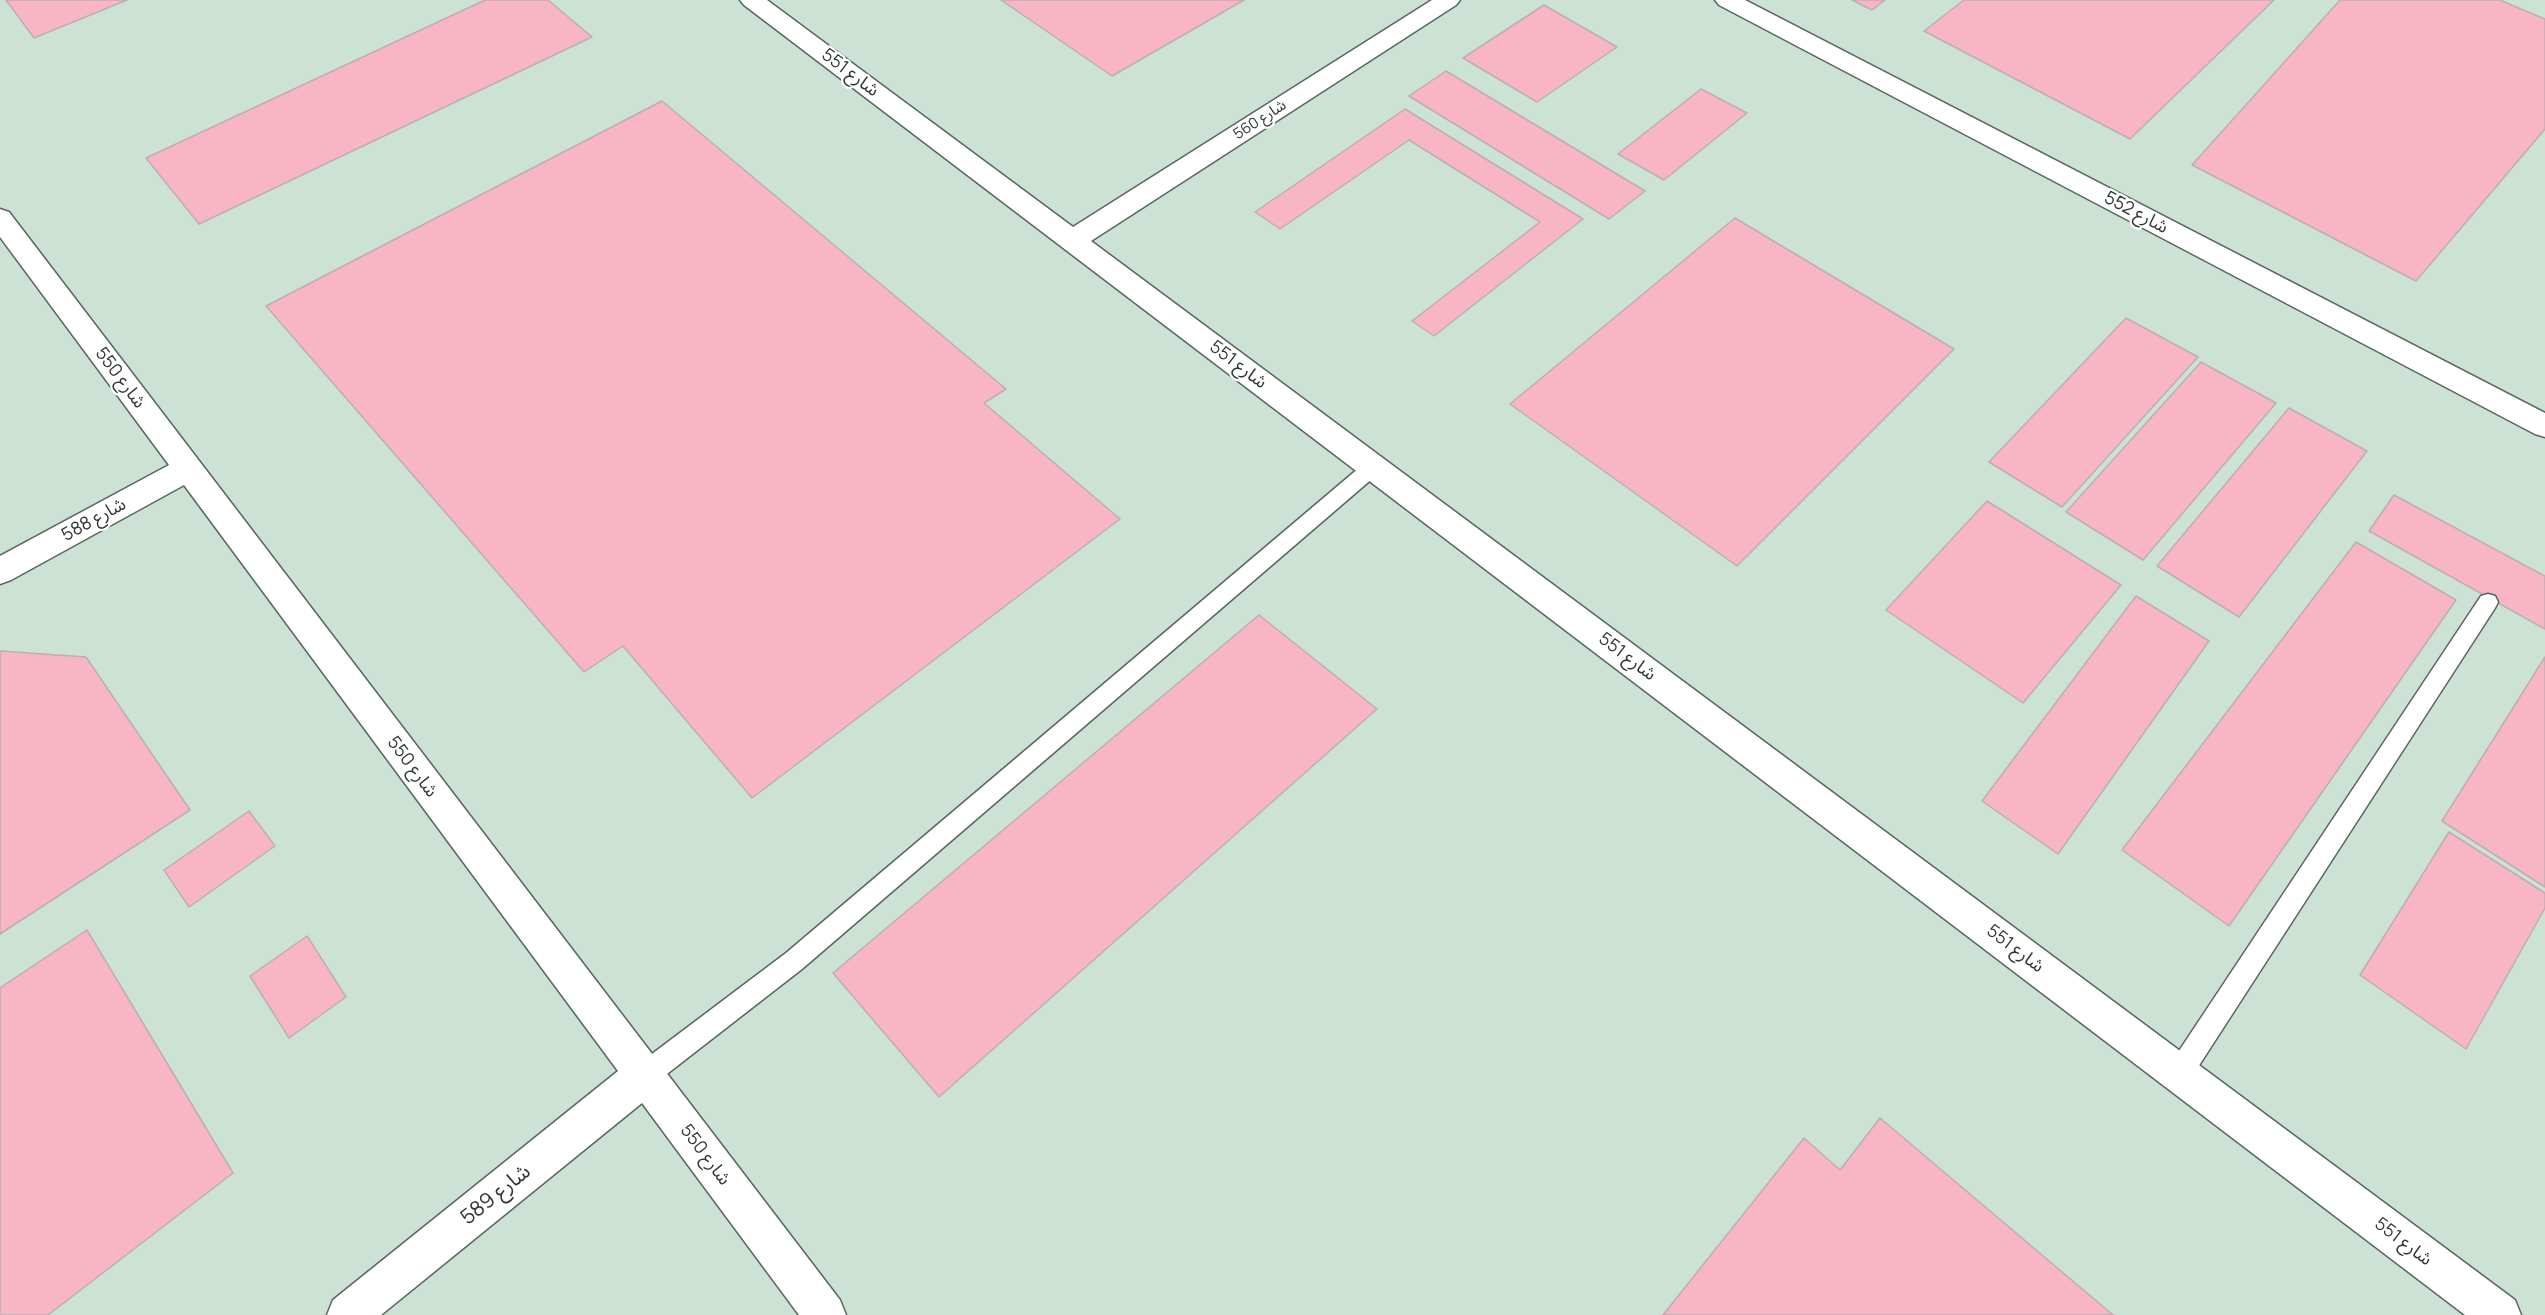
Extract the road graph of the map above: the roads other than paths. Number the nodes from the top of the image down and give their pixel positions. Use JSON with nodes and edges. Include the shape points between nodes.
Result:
{"nodes":[{"id":1,"x":752,"y":0,"type":"edge"},
{"id":2,"x":1448,"y":0,"type":"edge"},
{"id":3,"x":1727,"y":0,"type":"edge"},
{"id":4,"x":0,"y":218,"type":"edge"},
{"id":5,"x":1073,"y":240,"type":"junction"},
{"id":6,"x":2545,"y":426,"type":"edge"},
{"id":7,"x":1373,"y":467,"type":"junction"},
{"id":8,"x":188,"y":469,"type":"junction"},
{"id":9,"x":0,"y":571,"type":"edge"},
{"id":10,"x":2488,"y":602,"type":"dead end"},
{"id":11,"x":2180,"y":1072,"type":"junction"},
{"id":12,"x":645,"y":1075,"type":"junction"},
{"id":13,"x":348,"y":1315,"type":"edge"},
{"id":14,"x":825,"y":1315,"type":"edge"},
{"id":15,"x":2500,"y":1315,"type":"edge"}],
"edges":[{"from":1,"to":5,"type":"street","name":"شارع 551"},
{"from":2,"to":5,"type":"street","name":"شارع 560"},
{"from":3,"to":6,"type":"street","name":"شارع 552"},
{"from":4,"to":8,"type":"street","name":"شارع 550"},
{"from":5,"to":7,"type":"street","name":"شارع 551"},
{"from":7,"to":11,"type":"street","name":"شارع 551"},
{"from":7,"to":12,"type":"lane","via":[[794,961]]},
{"from":8,"to":9,"type":"street","name":"شارع 588"},
{"from":8,"to":12,"type":"street","name":"شارع 550"},
{"from":10,"to":11,"type":"lane"},
{"from":11,"to":15,"type":"street","name":"شارع 551"},
{"from":12,"to":13,"type":"street","name":"شارع 589"},
{"from":12,"to":14,"type":"street","name":"شارع 550"}]}
